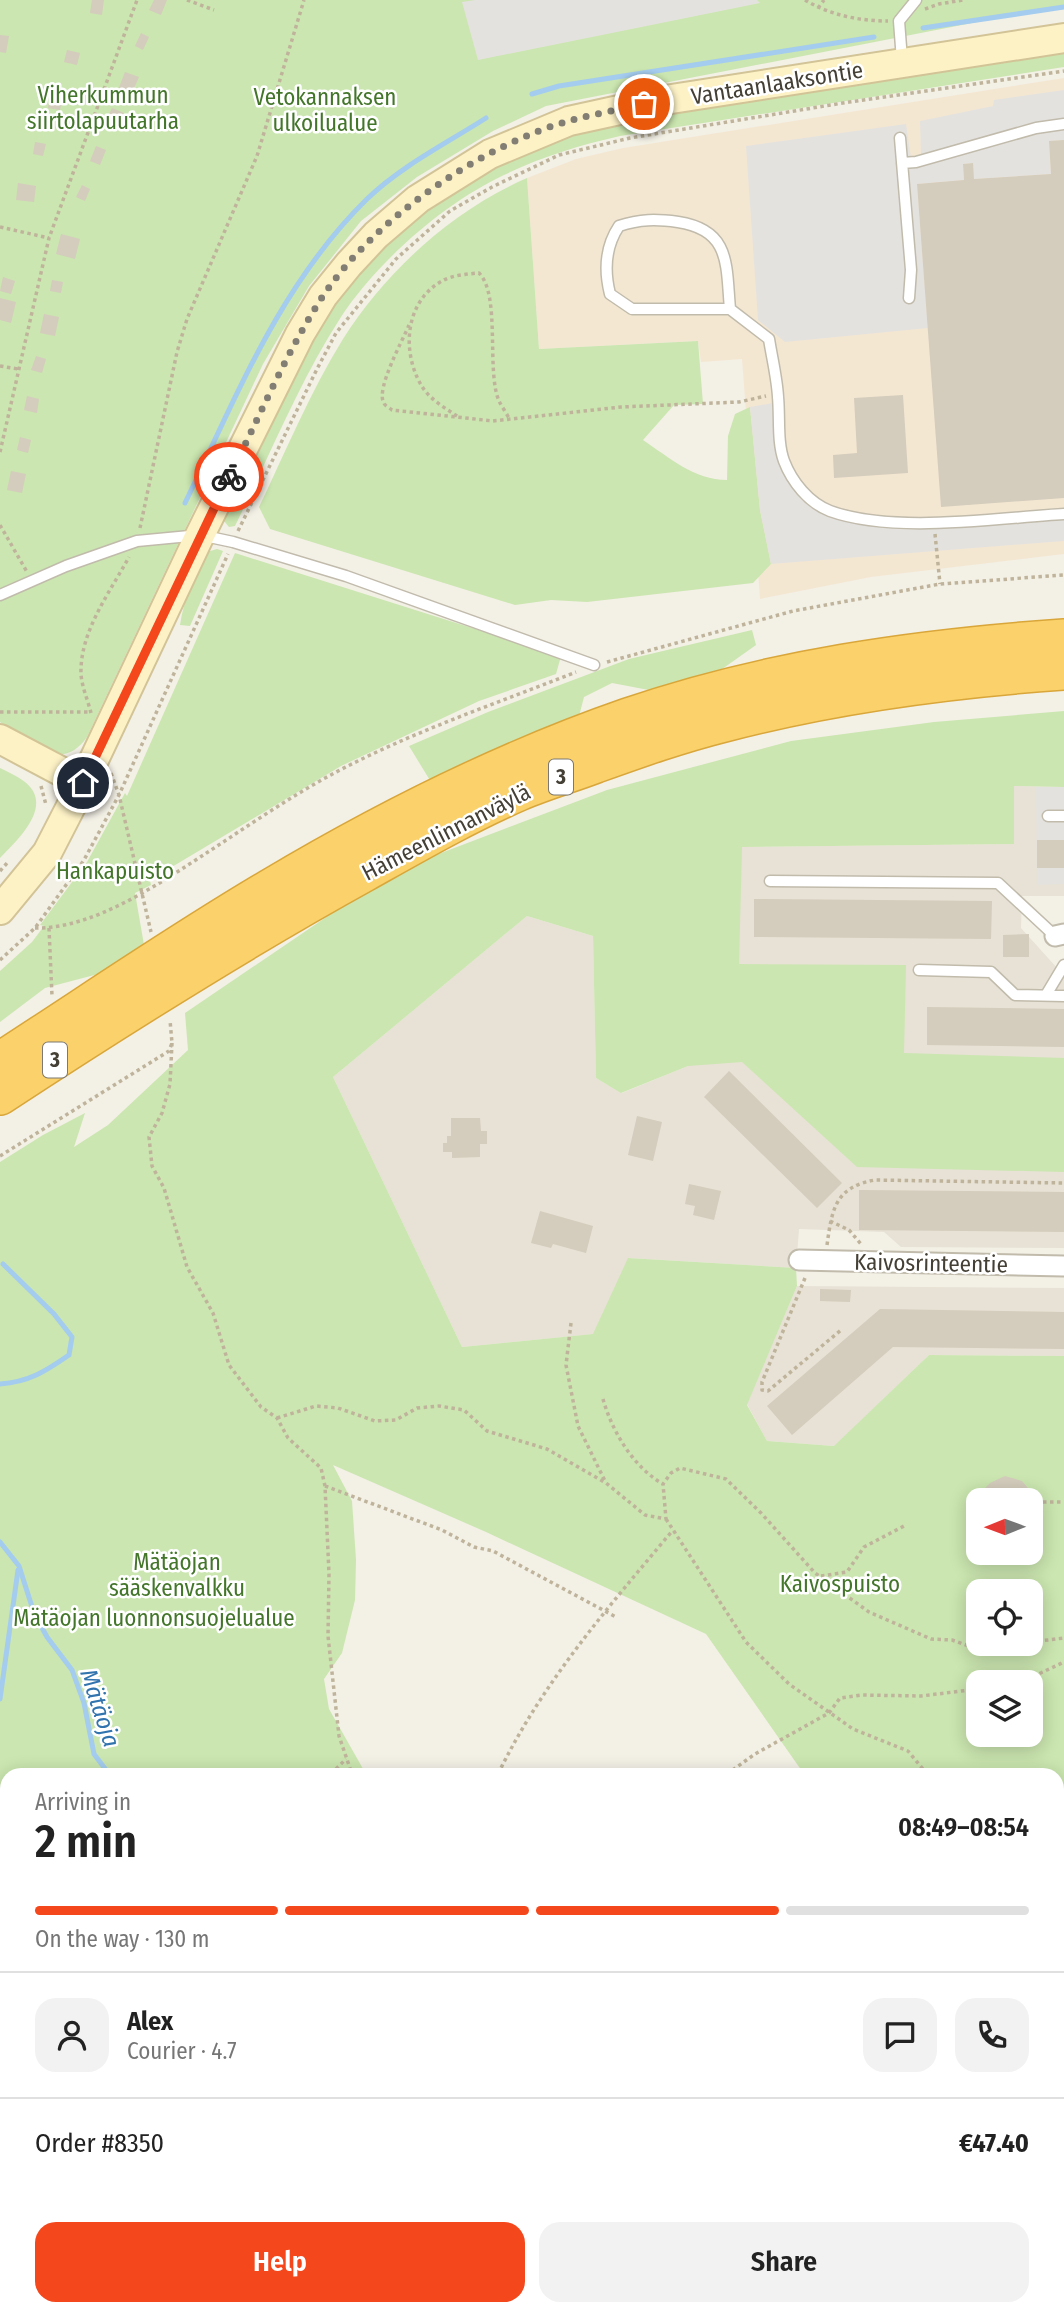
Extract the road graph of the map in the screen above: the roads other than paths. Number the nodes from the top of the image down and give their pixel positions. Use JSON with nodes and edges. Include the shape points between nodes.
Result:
{"nodes":[{"id":1,"x":916,"y":0,"type":"edge"},
{"id":2,"x":1064,"y":38,"type":"edge"},
{"id":3,"x":902,"y":64,"type":"junction"},
{"id":4,"x":1064,"y":124,"type":"edge"},
{"id":5,"x":900,"y":138,"type":"dead end"},
{"id":6,"x":902,"y":163,"type":"junction"},
{"id":7,"x":909,"y":298,"type":"dead end"},
{"id":8,"x":730,"y":309,"type":"junction"},
{"id":9,"x":1064,"y":514,"type":"edge"},
{"id":10,"x":200,"y":535,"type":"junction"},
{"id":11,"x":0,"y":595,"type":"edge"},
{"id":12,"x":1064,"y":638,"type":"edge"},
{"id":13,"x":594,"y":665,"type":"road end"},
{"id":14,"x":1064,"y":671,"type":"edge"},
{"id":15,"x":0,"y":739,"type":"edge"},
{"id":16,"x":83,"y":783,"type":"junction"},
{"id":17,"x":1048,"y":816,"type":"dead end"},
{"id":18,"x":1064,"y":816,"type":"edge"},
{"id":19,"x":770,"y":881,"type":"dead end"},
{"id":20,"x":0,"y":910,"type":"edge"},
{"id":21,"x":1059,"y":935,"type":"edge"},
{"id":22,"x":1064,"y":965,"type":"edge"},
{"id":23,"x":919,"y":970,"type":"dead end"},
{"id":24,"x":1046,"y":995,"type":"junction"},
{"id":25,"x":1064,"y":996,"type":"edge"},
{"id":26,"x":0,"y":1061,"type":"edge"},
{"id":27,"x":0,"y":1096,"type":"edge"},
{"id":28,"x":1064,"y":1266,"type":"edge"},
{"id":29,"x":802,"y":1268,"type":"road end"}],
"edges":[{"from":1,"to":3,"type":"lane","via":[[898,22]]},
{"from":2,"to":3,"type":"main road","name":"Vantaanlaaksontie"},
{"from":3,"to":10,"type":"main road","name":"Vantaanlaaksontie","via":[[665,100],[569,121],[490,154],[437,186],[376,234],[323,296]]},
{"from":4,"to":6,"type":"lane"},
{"from":5,"to":6,"type":"lane"},
{"from":6,"to":7,"type":"lane"},
{"from":8,"to":8,"type":"lane","via":[[725,261],[716,237],[698,225],[665,220],[643,219],[619,226],[610,240],[605,275],[610,294],[632,309]]},
{"from":8,"to":9,"type":"lane","via":[[769,339],[783,458],[808,498],[829,510],[880,522]]},
{"from":10,"to":11,"type":"lane","via":[[137,541]]},
{"from":10,"to":13,"type":"lane","via":[[346,576]]},
{"from":10,"to":16,"type":"main road","name":"Vantaanlaaksontie"},
{"from":12,"to":26,"type":"highway","name":"Hämeenlinnanväylä","number":"3","via":[[887,656],[797,672],[629,717],[502,766],[270,888]]},
{"from":14,"to":27,"type":"highway","name":"Hämeenlinnanväylä","number":"3","via":[[899,687],[800,705],[644,747],[519,792],[285,917]]},
{"from":15,"to":16,"type":"main road"},
{"from":16,"to":20,"type":"main road","name":"Vantaanlaaksontie","via":[[47,853]]},
{"from":17,"to":18,"type":"lane"},
{"from":19,"to":21,"type":"lane","via":[[998,883]]},
{"from":22,"to":24,"type":"lane"},
{"from":23,"to":24,"type":"lane","via":[[991,972],[1015,995]]},
{"from":24,"to":25,"type":"lane"},
{"from":28,"to":29,"type":"street","name":"Kaivosrinteentie","via":[[825,1261]]}]}
